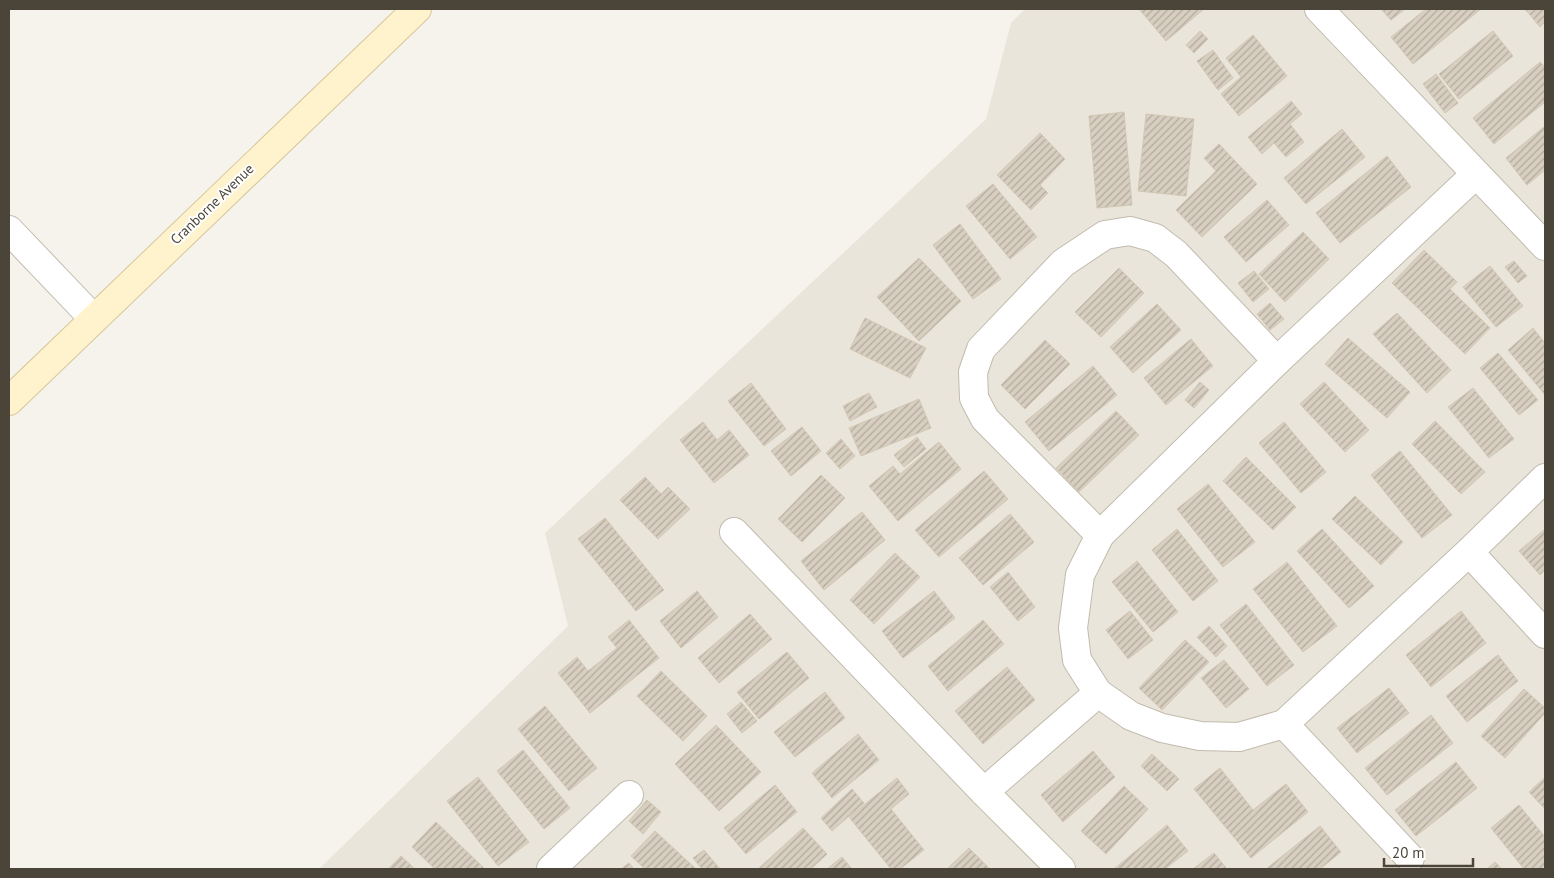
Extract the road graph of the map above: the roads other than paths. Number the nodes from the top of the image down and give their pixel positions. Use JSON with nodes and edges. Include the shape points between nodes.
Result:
{"nodes":[{"id":1,"x":417,"y":9,"type":"edge"},
{"id":2,"x":1319,"y":9,"type":"edge"},
{"id":3,"x":1476,"y":174,"type":"junction"},
{"id":4,"x":9,"y":230,"type":"edge"},
{"id":5,"x":1545,"y":246,"type":"edge"},
{"id":6,"x":93,"y":318,"type":"junction"},
{"id":7,"x":1277,"y":361,"type":"junction"},
{"id":8,"x":9,"y":401,"type":"edge"},
{"id":9,"x":1545,"y":478,"type":"edge"},
{"id":10,"x":734,"y":532,"type":"dead end"},
{"id":11,"x":1100,"y":535,"type":"junction"},
{"id":12,"x":1469,"y":552,"type":"junction"},
{"id":13,"x":1545,"y":634,"type":"edge"},
{"id":14,"x":1098,"y":693,"type":"junction"},
{"id":15,"x":1284,"y":724,"type":"junction"},
{"id":16,"x":984,"y":792,"type":"junction"},
{"id":17,"x":629,"y":795,"type":"dead end"},
{"id":18,"x":1410,"y":858,"type":"dead end"},
{"id":19,"x":551,"y":869,"type":"edge"},
{"id":20,"x":1061,"y":869,"type":"edge"}],
"edges":[{"from":1,"to":6,"type":"street","name":"Cranborne Avenue"},
{"from":2,"to":3,"type":"street"},
{"from":3,"to":5,"type":"street"},
{"from":3,"to":7,"type":"street"},
{"from":4,"to":6,"type":"street"},
{"from":6,"to":8,"type":"street","name":"Cranborne Avenue"},
{"from":7,"to":11,"type":"street"},
{"from":7,"to":11,"type":"street","via":[[1176,254],[1155,238],[1130,231],[1105,235],[1063,263],[982,349],[973,372],[974,398],[985,419]]},
{"from":9,"to":12,"type":"street"},
{"from":10,"to":16,"type":"street"},
{"from":11,"to":14,"type":"street","via":[[1080,575],[1073,628],[1077,660]]},
{"from":12,"to":13,"type":"street"},
{"from":12,"to":15,"type":"street"},
{"from":14,"to":15,"type":"street","via":[[1131,716],[1162,728],[1200,736],[1239,737]]},
{"from":14,"to":16,"type":"street"},
{"from":15,"to":18,"type":"street"},
{"from":16,"to":20,"type":"street"},
{"from":17,"to":19,"type":"street"}]}
